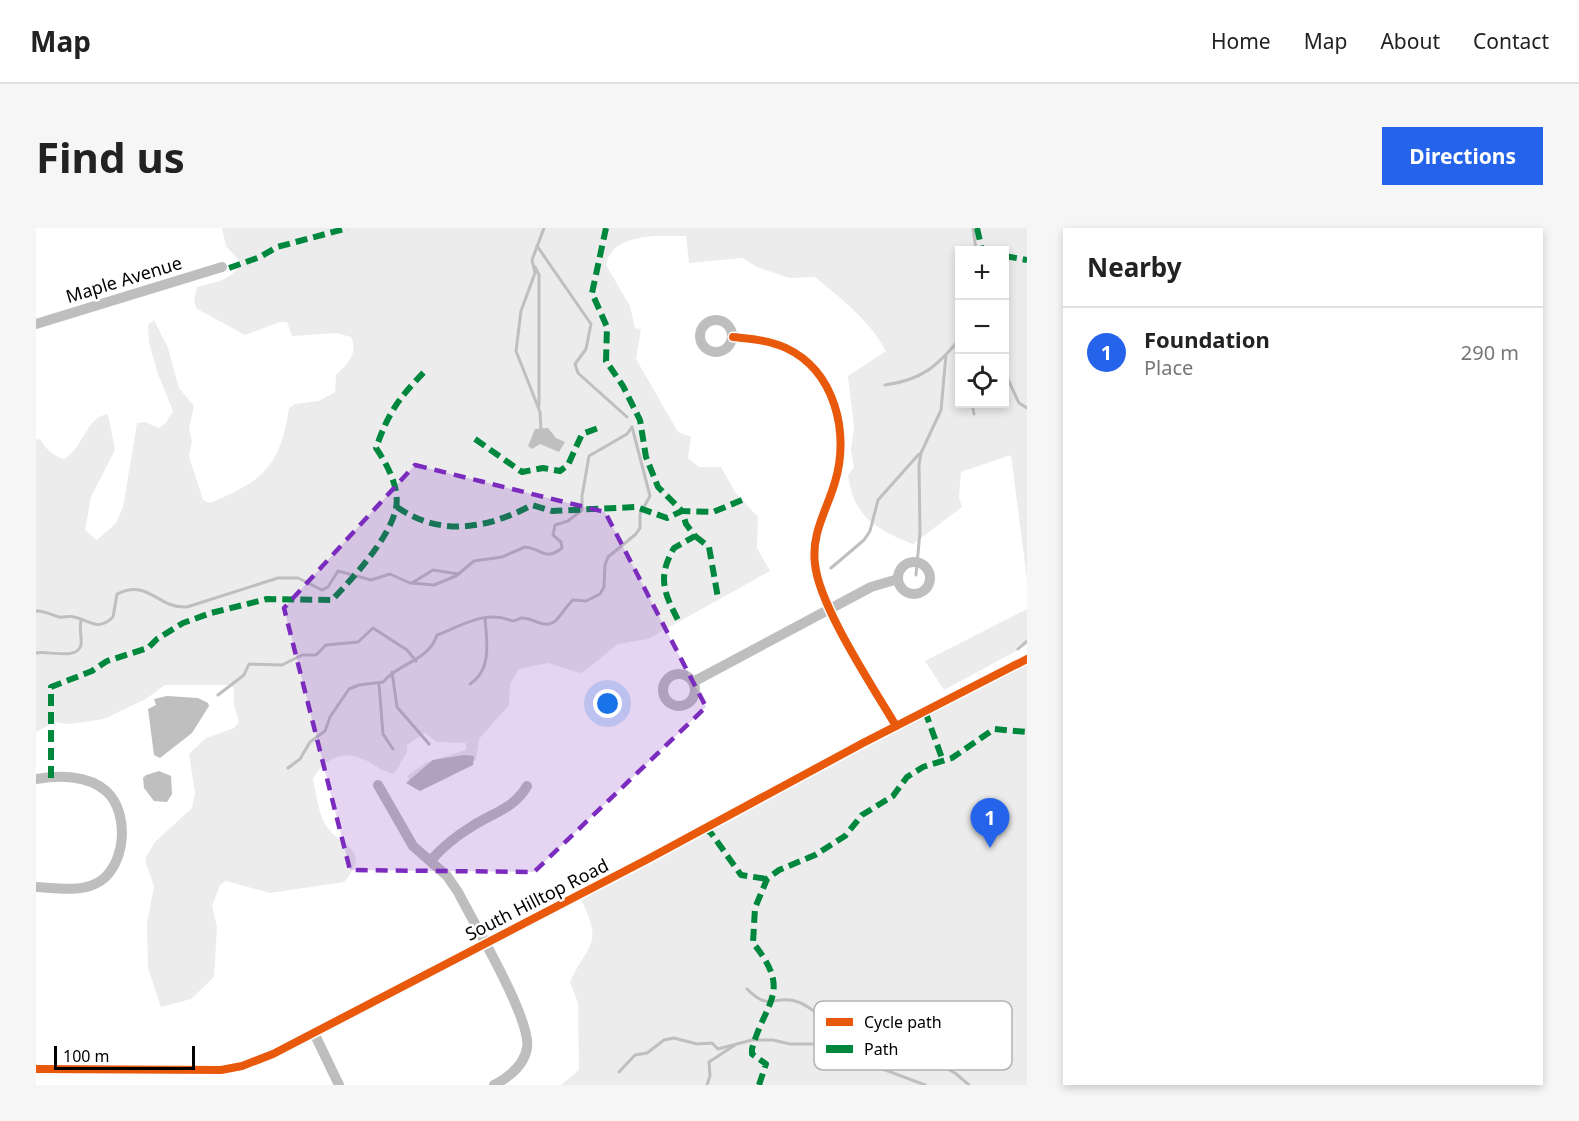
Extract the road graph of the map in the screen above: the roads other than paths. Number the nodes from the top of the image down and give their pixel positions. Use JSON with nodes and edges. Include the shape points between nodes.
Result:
{"nodes":[{"id":1,"x":222,"y":267,"type":"dead end"},
{"id":2,"x":36,"y":324,"type":"edge"},
{"id":3,"x":733,"y":337,"type":"dead end"},
{"id":4,"x":898,"y":579,"type":"dead end"},
{"id":5,"x":830,"y":609,"type":"junction"},
{"id":6,"x":1027,"y":659,"type":"edge"},
{"id":7,"x":693,"y":682,"type":"dead end"},
{"id":8,"x":896,"y":726,"type":"junction"},
{"id":9,"x":36,"y":779,"type":"edge"},
{"id":10,"x":378,"y":785,"type":"dead end"},
{"id":11,"x":527,"y":786,"type":"dead end"},
{"id":12,"x":431,"y":860,"type":"junction"},
{"id":13,"x":36,"y":887,"type":"edge"},
{"id":14,"x":484,"y":944,"type":"junction"},
{"id":15,"x":314,"y":1033,"type":"junction"},
{"id":16,"x":36,"y":1069,"type":"edge"},
{"id":17,"x":339,"y":1085,"type":"edge"},
{"id":18,"x":494,"y":1085,"type":"edge"}],
"edges":[{"from":1,"to":2,"type":"street","name":"Maple Avenue"},
{"from":3,"to":5,"type":"street","via":[[787,348],[804,360],[819,375],[837,412],[839,462],[814,549],[820,586]]},
{"from":4,"to":5,"type":"street","via":[[871,587]]},
{"from":5,"to":7,"type":"street"},
{"from":5,"to":8,"type":"street"},
{"from":6,"to":8,"type":"street","name":"South Hilltop Road"},
{"from":8,"to":14,"type":"street","name":"South Hilltop Road"},
{"from":9,"to":13,"type":"street","via":[[75,778],[98,785],[116,803],[121,823],[117,861],[105,878],[78,888]]},
{"from":10,"to":12,"type":"street","via":[[413,846]]},
{"from":11,"to":12,"type":"street","via":[[514,804],[472,826]]},
{"from":12,"to":14,"type":"street","via":[[458,892]]},
{"from":14,"to":15,"type":"street","name":"South Hilltop Road"},
{"from":14,"to":18,"type":"street","via":[[527,1035],[523,1060],[516,1070]]},
{"from":15,"to":16,"type":"street","name":"South Hilltop Road","via":[[254,1062],[221,1070]]},
{"from":15,"to":17,"type":"street"}]}
